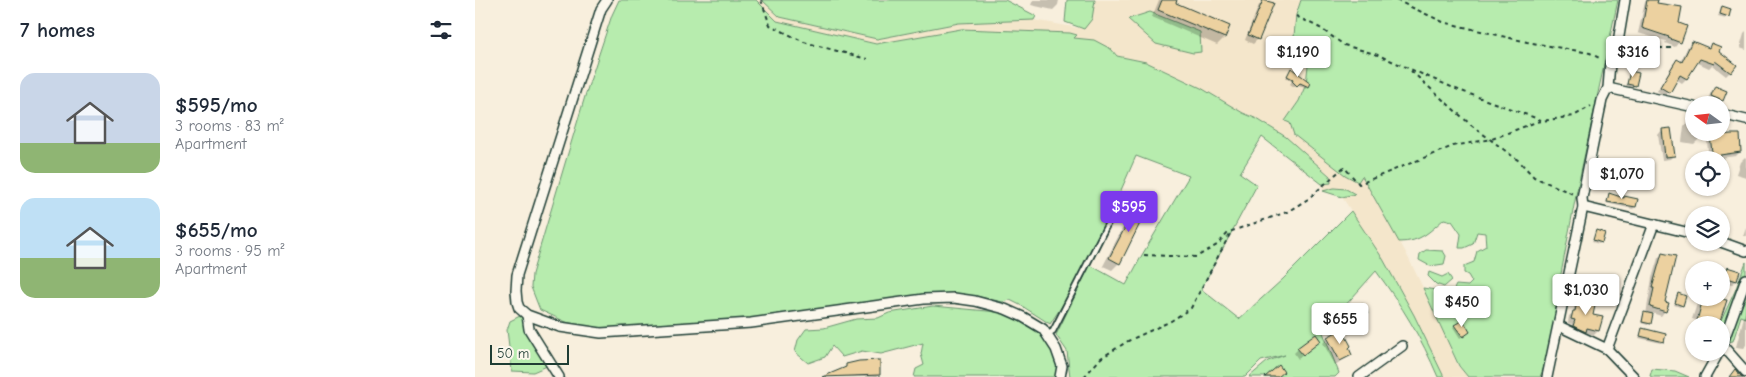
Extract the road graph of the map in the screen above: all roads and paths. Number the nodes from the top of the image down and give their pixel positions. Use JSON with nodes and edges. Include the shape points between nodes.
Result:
{"nodes":[{"id":1,"x":607,"y":0,"type":"edge"},
{"id":2,"x":761,"y":0,"type":"edge"},
{"id":3,"x":1395,"y":0,"type":"edge"},
{"id":4,"x":1625,"y":0,"type":"edge"},
{"id":5,"x":1297,"y":16,"type":"dead end"},
{"id":6,"x":1617,"y":48,"type":"junction"},
{"id":7,"x":1675,"y":48,"type":"dead end"},
{"id":8,"x":867,"y":59,"type":"dead end"},
{"id":9,"x":1610,"y":63,"type":"junction"},
{"id":10,"x":1410,"y":70,"type":"junction"},
{"id":11,"x":1608,"y":88,"type":"junction"},
{"id":12,"x":1602,"y":100,"type":"junction"},
{"id":13,"x":1685,"y":105,"type":"edge"},
{"id":14,"x":1730,"y":116,"type":"edge"},
{"id":15,"x":1746,"y":120,"type":"edge"},
{"id":16,"x":1543,"y":121,"type":"junction"},
{"id":17,"x":1492,"y":139,"type":"junction"},
{"id":18,"x":1582,"y":198,"type":"junction"},
{"id":19,"x":1583,"y":208,"type":"junction"},
{"id":20,"x":1112,"y":215,"type":"dead end"},
{"id":21,"x":1654,"y":224,"type":"junction"},
{"id":22,"x":1231,"y":232,"type":"junction"},
{"id":23,"x":1685,"y":232,"type":"edge"},
{"id":24,"x":1730,"y":245,"type":"edge"},
{"id":25,"x":1746,"y":251,"type":"edge"},
{"id":26,"x":1144,"y":255,"type":"dead end"},
{"id":27,"x":1746,"y":279,"type":"edge"},
{"id":28,"x":527,"y":315,"type":"junction"},
{"id":29,"x":1730,"y":324,"type":"edge"},
{"id":30,"x":1559,"y":326,"type":"junction"},
{"id":31,"x":1047,"y":335,"type":"junction"},
{"id":32,"x":1402,"y":346,"type":"dead end"},
{"id":33,"x":1607,"y":349,"type":"junction"},
{"id":34,"x":1730,"y":357,"type":"edge"},
{"id":35,"x":1714,"y":361,"type":"edge"},
{"id":36,"x":1746,"y":372,"type":"edge"},
{"id":37,"x":559,"y":377,"type":"edge"},
{"id":38,"x":1060,"y":377,"type":"edge"},
{"id":39,"x":1084,"y":377,"type":"edge"},
{"id":40,"x":1359,"y":377,"type":"edge"},
{"id":41,"x":1547,"y":377,"type":"edge"},
{"id":42,"x":1634,"y":377,"type":"edge"},
{"id":43,"x":1705,"y":377,"type":"edge"}],
"edges":[{"from":1,"to":28,"type":"street","via":[[601,9],[517,275],[517,302]]},
{"from":2,"to":8,"type":"path","via":[[770,26],[804,42]]},
{"from":3,"to":9,"type":"path","via":[[1443,22],[1590,53]]},
{"from":4,"to":6,"type":"street"},
{"from":5,"to":10,"type":"path","via":[[1343,45],[1378,55]]},
{"from":6,"to":7,"type":"path"},
{"from":6,"to":9,"type":"street"},
{"from":9,"to":11,"type":"street"},
{"from":10,"to":16,"type":"path"},
{"from":10,"to":17,"type":"path","via":[[1471,125]]},
{"from":11,"to":12,"type":"street"},
{"from":11,"to":13,"type":"street"},
{"from":12,"to":16,"type":"path","via":[[1574,116]]},
{"from":12,"to":18,"type":"street"},
{"from":14,"to":15,"type":"street"},
{"from":16,"to":17,"type":"path"},
{"from":17,"to":18,"type":"path","via":[[1534,177]]},
{"from":17,"to":22,"type":"path","via":[[1453,146],[1359,184],[1344,167],[1308,199],[1287,212]]},
{"from":18,"to":19,"type":"street"},
{"from":19,"to":21,"type":"street"},
{"from":19,"to":30,"type":"street"},
{"from":20,"to":31,"type":"lane","via":[[1053,331]]},
{"from":21,"to":23,"type":"street"},
{"from":21,"to":33,"type":"street"},
{"from":22,"to":26,"type":"path","via":[[1196,257]]},
{"from":22,"to":39,"type":"path","via":[[1191,308],[1171,321],[1128,340],[1101,358]]},
{"from":24,"to":25,"type":"street"},
{"from":27,"to":29,"type":"street"},
{"from":28,"to":31,"type":"street","via":[[560,327],[601,332],[751,323],[924,299],[953,298],[1005,309],[1043,329]]},
{"from":28,"to":37,"type":"street","via":[[529,329]]},
{"from":30,"to":33,"type":"street"},
{"from":30,"to":41,"type":"street"},
{"from":31,"to":38,"type":"street","via":[[1062,366]]},
{"from":32,"to":40,"type":"street"},
{"from":33,"to":42,"type":"street"},
{"from":34,"to":36,"type":"street"},
{"from":35,"to":43,"type":"street"}]}
